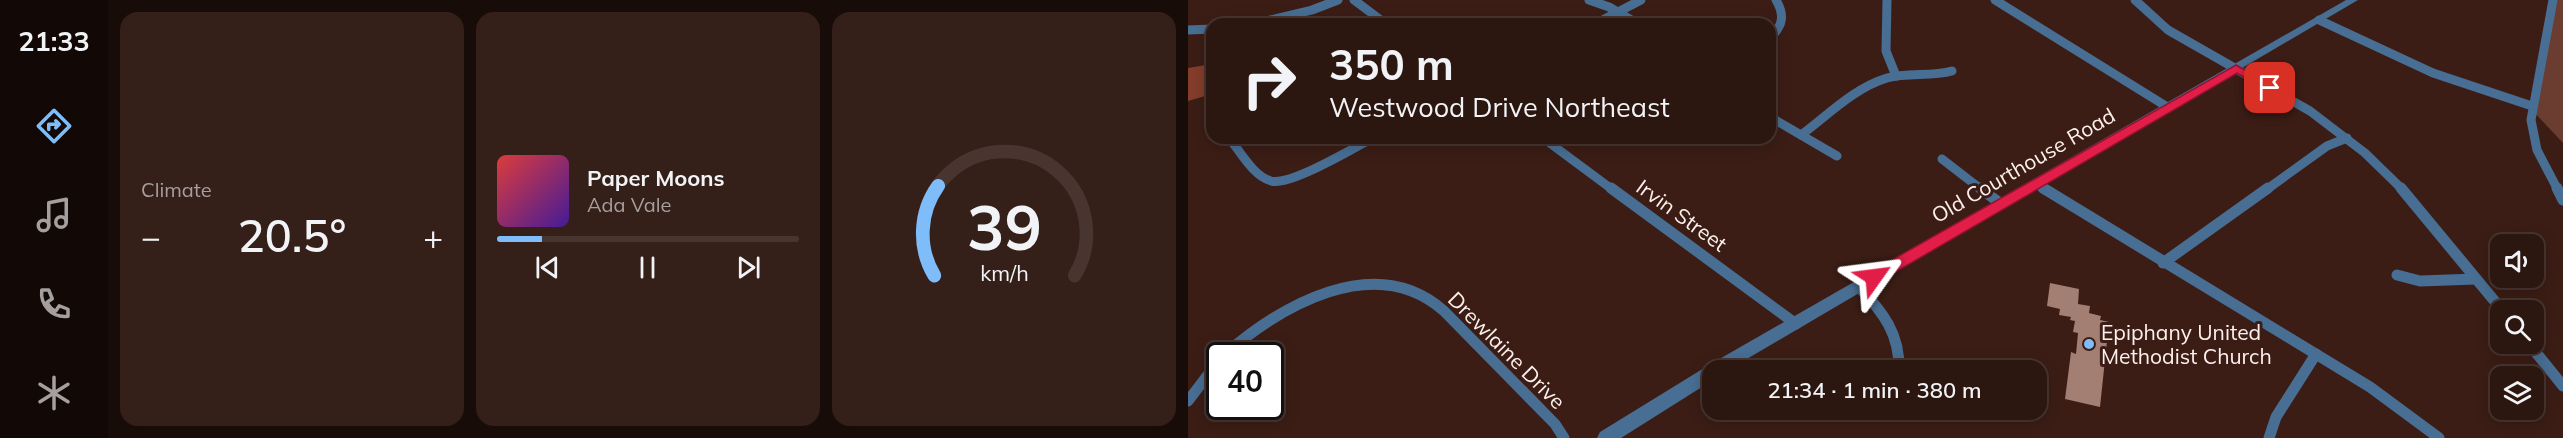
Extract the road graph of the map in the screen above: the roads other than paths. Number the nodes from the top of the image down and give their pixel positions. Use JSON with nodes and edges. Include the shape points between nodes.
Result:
{"nodes":[{"id":1,"x":1338,"y":0,"type":"edge"},
{"id":2,"x":1354,"y":0,"type":"edge"},
{"id":3,"x":1589,"y":0,"type":"edge"},
{"id":4,"x":1641,"y":0,"type":"edge"},
{"id":5,"x":1776,"y":0,"type":"edge"},
{"id":6,"x":1887,"y":0,"type":"edge"},
{"id":7,"x":1995,"y":0,"type":"edge"},
{"id":8,"x":2135,"y":0,"type":"edge"},
{"id":9,"x":2354,"y":0,"type":"edge"},
{"id":10,"x":2553,"y":0,"type":"edge"},
{"id":11,"x":1618,"y":12,"type":"junction"},
{"id":12,"x":1279,"y":18,"type":"edge"},
{"id":13,"x":1378,"y":18,"type":"edge"},
{"id":14,"x":1606,"y":18,"type":"edge"},
{"id":15,"x":1628,"y":18,"type":"edge"},
{"id":16,"x":2319,"y":20,"type":"junction"},
{"id":17,"x":1206,"y":29,"type":"edge"},
{"id":18,"x":1188,"y":30,"type":"edge"},
{"id":19,"x":1776,"y":33,"type":"edge"},
{"id":20,"x":2236,"y":68,"type":"junction"},
{"id":21,"x":1952,"y":70,"type":"dead end"},
{"id":22,"x":1896,"y":76,"type":"junction"},
{"id":23,"x":2532,"y":106,"type":"junction"},
{"id":24,"x":2169,"y":108,"type":"junction"},
{"id":25,"x":1776,"y":120,"type":"edge"},
{"id":26,"x":1801,"y":135,"type":"junction"},
{"id":27,"x":2347,"y":138,"type":"junction"},
{"id":28,"x":1234,"y":144,"type":"edge"},
{"id":29,"x":1361,"y":144,"type":"edge"},
{"id":30,"x":1551,"y":144,"type":"edge"},
{"id":31,"x":1837,"y":156,"type":"dead end"},
{"id":32,"x":1942,"y":159,"type":"dead end"},
{"id":33,"x":2037,"y":184,"type":"junction"},
{"id":34,"x":2563,"y":200,"type":"edge"},
{"id":35,"x":2001,"y":204,"type":"junction"},
{"id":36,"x":2163,"y":263,"type":"junction"},
{"id":37,"x":2397,"y":275,"type":"dead end"},
{"id":38,"x":2476,"y":279,"type":"junction"},
{"id":39,"x":1859,"y":287,"type":"junction"},
{"id":40,"x":2494,"y":300,"type":"edge"},
{"id":41,"x":1796,"y":324,"type":"junction"},
{"id":42,"x":1241,"y":342,"type":"edge"},
{"id":43,"x":2316,"y":354,"type":"junction"},
{"id":44,"x":2537,"y":354,"type":"edge"},
{"id":45,"x":1733,"y":360,"type":"edge"},
{"id":46,"x":1900,"y":360,"type":"edge"},
{"id":47,"x":1206,"y":377,"type":"edge"},
{"id":48,"x":1702,"y":378,"type":"edge"},
{"id":49,"x":2563,"y":386,"type":"edge"},
{"id":50,"x":1189,"y":398,"type":"edge"},
{"id":51,"x":1564,"y":438,"type":"edge"},
{"id":52,"x":1606,"y":438,"type":"edge"},
{"id":53,"x":2269,"y":438,"type":"edge"},
{"id":54,"x":2439,"y":438,"type":"edge"}],
"edges":[{"from":1,"to":12,"type":"street"},
{"from":2,"to":13,"type":"street"},
{"from":3,"to":11,"type":"street"},
{"from":4,"to":11,"type":"street"},
{"from":5,"to":19,"type":"street","via":[[1784,19]]},
{"from":6,"to":22,"type":"street","via":[[1886,51]]},
{"from":7,"to":24,"type":"street"},
{"from":8,"to":20,"type":"street","via":[[2168,30]]},
{"from":9,"to":16,"type":"street","name":"Old Courthouse Road"},
{"from":10,"to":23,"type":"street"},
{"from":11,"to":14,"type":"street"},
{"from":11,"to":15,"type":"street"},
{"from":16,"to":20,"type":"street","name":"Old Courthouse Road"},
{"from":16,"to":23,"type":"street","via":[[2433,73]]},
{"from":17,"to":18,"type":"street"},
{"from":20,"to":24,"type":"street","name":"Old Courthouse Road"},
{"from":20,"to":27,"type":"street","via":[[2310,111]]},
{"from":21,"to":22,"type":"street","via":[[1936,75]]},
{"from":22,"to":26,"type":"street","via":[[1865,88]]},
{"from":23,"to":34,"type":"street","via":[[2537,150]]},
{"from":24,"to":33,"type":"street","name":"Old Courthouse Road"},
{"from":25,"to":26,"type":"street"},
{"from":26,"to":31,"type":"street"},
{"from":27,"to":36,"type":"street","via":[[2327,146]]},
{"from":27,"to":38,"type":"street","via":[[2409,196]]},
{"from":28,"to":29,"type":"street","via":[[1256,169],[1275,182],[1293,179]]},
{"from":30,"to":41,"type":"street","name":"Irvin Street"},
{"from":32,"to":35,"type":"street"},
{"from":33,"to":35,"type":"street","name":"Old Courthouse Road"},
{"from":33,"to":36,"type":"street"},
{"from":35,"to":39,"type":"street","name":"Old Courthouse Road"},
{"from":36,"to":43,"type":"street"},
{"from":37,"to":38,"type":"street","via":[[2420,281]]},
{"from":38,"to":40,"type":"street"},
{"from":39,"to":41,"type":"street","name":"Old Courthouse Road"},
{"from":39,"to":46,"type":"street","via":[[1894,331]]},
{"from":41,"to":45,"type":"street","name":"Old Courthouse Road"},
{"from":42,"to":51,"type":"street","name":"Drewlaine Drive","via":[[1273,317],[1314,297],[1366,285],[1403,289],[1432,302],[1555,424]]},
{"from":43,"to":53,"type":"street","via":[[2276,417]]},
{"from":43,"to":54,"type":"street","via":[[2400,407]]},
{"from":44,"to":49,"type":"street"},
{"from":47,"to":50,"type":"street"},
{"from":48,"to":52,"type":"street","name":"Old Courthouse Road"}]}
